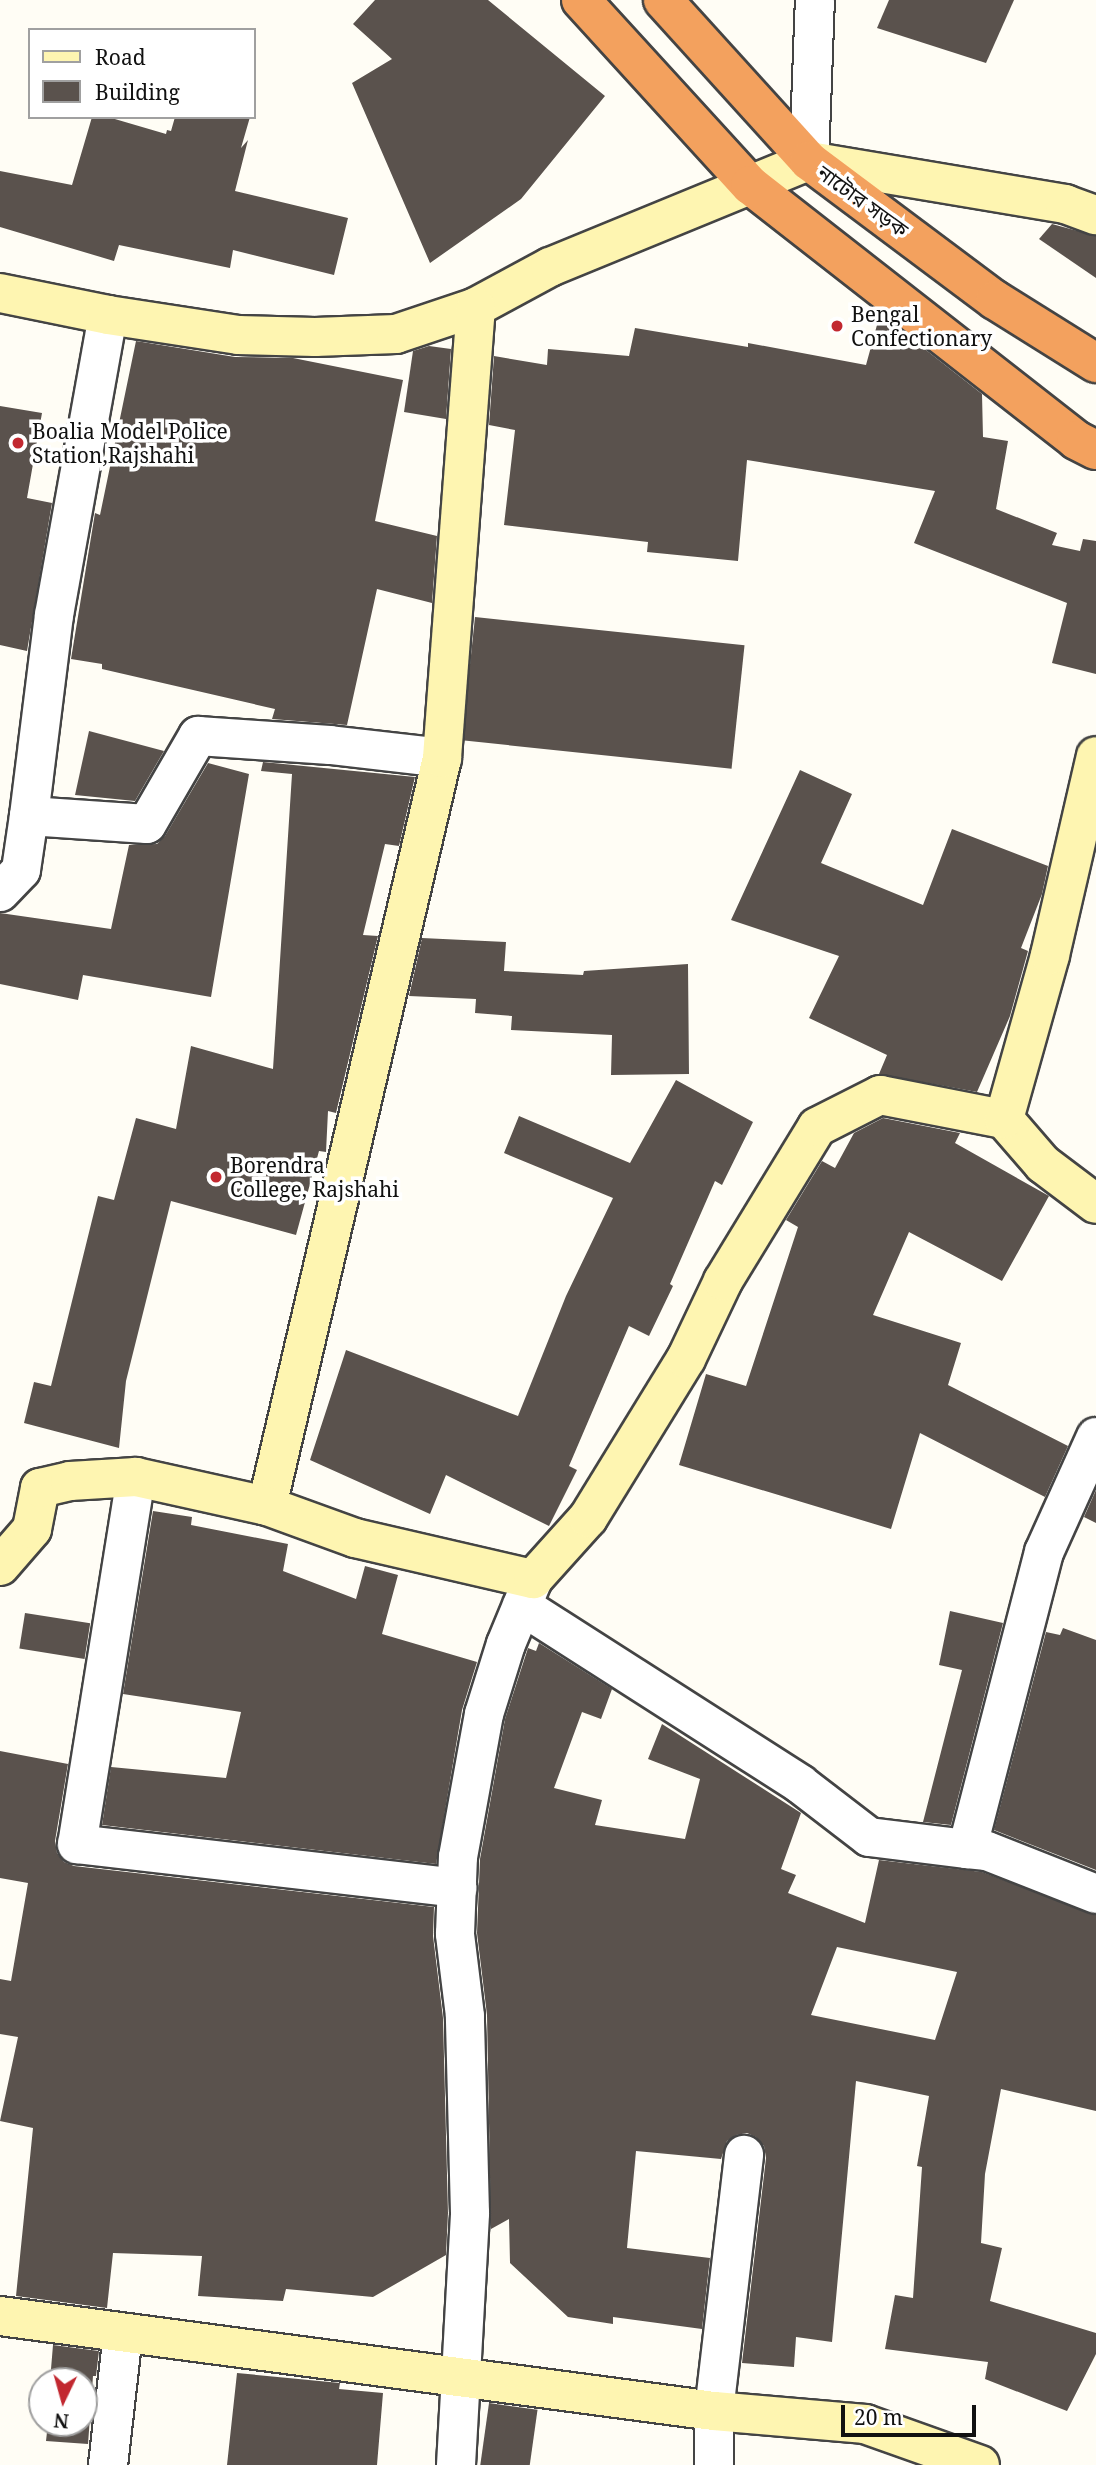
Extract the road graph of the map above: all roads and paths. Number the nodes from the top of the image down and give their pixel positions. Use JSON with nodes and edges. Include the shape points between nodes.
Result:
{"nodes":[{"id":1,"x":581,"y":0,"type":"edge"},
{"id":2,"x":663,"y":0,"type":"edge"},
{"id":3,"x":815,"y":0,"type":"edge"},
{"id":4,"x":809,"y":161,"type":"junction"},
{"id":5,"x":750,"y":185,"type":"junction"},
{"id":6,"x":1096,"y":215,"type":"edge"},
{"id":7,"x":0,"y":293,"type":"edge"},
{"id":8,"x":477,"y":307,"type":"junction"},
{"id":9,"x":108,"y":315,"type":"junction"},
{"id":10,"x":1096,"y":363,"type":"edge"},
{"id":11,"x":1096,"y":450,"type":"edge"},
{"id":12,"x":1096,"y":756,"type":"edge"},
{"id":13,"x":442,"y":758,"type":"junction"},
{"id":14,"x":29,"y":816,"type":"junction"},
{"id":15,"x":0,"y":892,"type":"edge"},
{"id":16,"x":1004,"y":1119,"type":"junction"},
{"id":17,"x":1096,"y":1204,"type":"edge"},
{"id":18,"x":1096,"y":1437,"type":"edge"},
{"id":19,"x":136,"y":1477,"type":"junction"},
{"id":20,"x":267,"y":1506,"type":"junction"},
{"id":21,"x":0,"y":1566,"type":"edge"},
{"id":22,"x":527,"y":1592,"type":"junction"},
{"id":23,"x":967,"y":1849,"type":"junction"},
{"id":24,"x":457,"y":1888,"type":"junction"},
{"id":25,"x":1096,"y":1894,"type":"edge"},
{"id":26,"x":744,"y":2155,"type":"dead end"},
{"id":27,"x":0,"y":2316,"type":"edge"},
{"id":28,"x":123,"y":2333,"type":"junction"},
{"id":29,"x":461,"y":2377,"type":"junction"},
{"id":30,"x":714,"y":2411,"type":"junction"},
{"id":31,"x":108,"y":2465,"type":"edge"},
{"id":32,"x":456,"y":2465,"type":"edge"},
{"id":33,"x":714,"y":2465,"type":"edge"},
{"id":34,"x":980,"y":2465,"type":"edge"}],
"edges":[{"from":1,"to":5,"type":"highway"},
{"from":2,"to":4,"type":"highway","name":"নাটোর সড়ক"},
{"from":3,"to":4,"type":"street"},
{"from":4,"to":5,"type":"street"},
{"from":4,"to":6,"type":"street","via":[[1065,204]]},
{"from":4,"to":10,"type":"highway","name":"নাটোর সড়ক","via":[[995,300]]},
{"from":5,"to":8,"type":"street","via":[[550,267]]},
{"from":5,"to":11,"type":"highway","via":[[1076,440]]},
{"from":7,"to":9,"type":"street"},
{"from":8,"to":9,"type":"street","via":[[396,334],[315,337],[238,335]]},
{"from":8,"to":13,"type":"street"},
{"from":9,"to":14,"type":"street","via":[[54,615]]},
{"from":12,"to":16,"type":"street","via":[[1051,955]]},
{"from":13,"to":14,"type":"street","via":[[198,736],[147,824]]},
{"from":13,"to":20,"type":"street"},
{"from":14,"to":15,"type":"street","via":[[21,870]]},
{"from":16,"to":17,"type":"street","via":[[1043,1164]]},
{"from":16,"to":22,"type":"street","via":[[880,1095],[817,1127],[723,1281],[686,1359],[588,1518]]},
{"from":18,"to":23,"type":"street","via":[[1044,1552]]},
{"from":19,"to":20,"type":"street"},
{"from":19,"to":21,"type":"street","via":[[70,1481],[40,1488],[32,1529]]},
{"from":19,"to":24,"type":"street","via":[[77,1844]]},
{"from":20,"to":22,"type":"street"},
{"from":22,"to":23,"type":"street","via":[[869,1837]]},
{"from":22,"to":24,"type":"street","via":[[484,1714],[458,1857]]},
{"from":23,"to":25,"type":"street","via":[[987,1851]]},
{"from":24,"to":29,"type":"street","via":[[455,1934],[465,2016],[470,2213]]},
{"from":26,"to":30,"type":"street"},
{"from":27,"to":28,"type":"street"},
{"from":28,"to":29,"type":"street"},
{"from":28,"to":31,"type":"street"},
{"from":29,"to":30,"type":"street"},
{"from":29,"to":32,"type":"street"},
{"from":30,"to":33,"type":"street"},
{"from":30,"to":34,"type":"street","via":[[865,2424]]}]}
